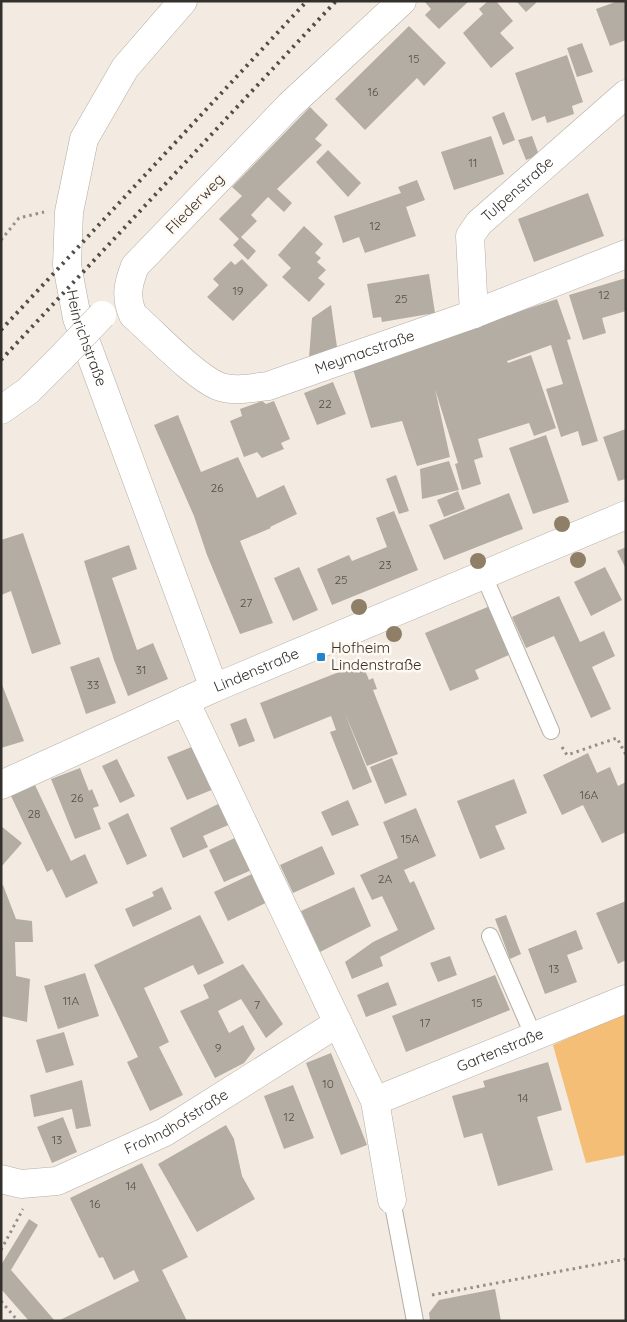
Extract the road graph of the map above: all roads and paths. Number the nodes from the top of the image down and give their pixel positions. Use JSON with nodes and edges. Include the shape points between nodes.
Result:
{"nodes":[{"id":1,"x":183,"y":1,"type":"edge"},
{"id":2,"x":402,"y":1,"type":"edge"},
{"id":3,"x":626,"y":94,"type":"edge"},
{"id":4,"x":70,"y":212,"type":"junction"},
{"id":5,"x":1,"y":240,"type":"edge"},
{"id":6,"x":626,"y":254,"type":"edge"},
{"id":7,"x":127,"y":302,"type":"junction"},
{"id":8,"x":474,"y":314,"type":"junction"},
{"id":9,"x":1,"y":410,"type":"edge"},
{"id":10,"x":626,"y":515,"type":"edge"},
{"id":11,"x":484,"y":576,"type":"junction"},
{"id":12,"x":214,"y":688,"type":"junction"},
{"id":13,"x":185,"y":701,"type":"junction"},
{"id":14,"x":551,"y":731,"type":"joint"},
{"id":15,"x":626,"y":755,"type":"edge"},
{"id":16,"x":1,"y":785,"type":"edge"},
{"id":17,"x":490,"y":936,"type":"dead end"},
{"id":18,"x":626,"y":999,"type":"edge"},
{"id":19,"x":338,"y":1023,"type":"junction"},
{"id":20,"x":534,"y":1037,"type":"junction"},
{"id":21,"x":375,"y":1101,"type":"junction"},
{"id":22,"x":11,"y":1181,"type":"edge"},
{"id":23,"x":392,"y":1200,"type":"joint"},
{"id":24,"x":1,"y":1250,"type":"edge"},
{"id":25,"x":626,"y":1259,"type":"edge"},
{"id":26,"x":411,"y":1299,"type":"junction"},
{"id":27,"x":1,"y":1301,"type":"edge"},
{"id":28,"x":18,"y":1321,"type":"edge"},
{"id":29,"x":416,"y":1321,"type":"edge"}],
"edges":[{"from":1,"to":4,"type":"street","name":"Heinrichstraße","via":[[125,68],[84,139]]},
{"from":2,"to":7,"type":"street","name":"Fliederweg","via":[[290,105],[136,266],[129,282]]},
{"from":3,"to":8,"type":"street","name":"Tulpenstraße","via":[[479,223],[470,236]]},
{"from":4,"to":5,"type":"path","via":[[46,211],[19,218]]},
{"from":4,"to":12,"type":"street","name":"Heinrichstraße","via":[[67,265],[77,318]]},
{"from":6,"to":8,"type":"street","name":"Meymacstraße"},
{"from":7,"to":8,"type":"street","name":"Meymacstraße","via":[[133,314],[204,378],[219,387],[240,389],[268,386]]},
{"from":7,"to":9,"type":"street","bridge":true,"via":[[102,315],[28,392]]},
{"from":10,"to":11,"type":"street","name":"Lindenstraße"},
{"from":11,"to":12,"type":"street","name":"Lindenstraße"},
{"from":11,"to":14,"type":"lane"},
{"from":12,"to":13,"type":"street","name":"Lindenstraße"},
{"from":13,"to":16,"type":"street","name":"Lindenstraße"},
{"from":13,"to":19,"type":"street"},
{"from":14,"to":15,"type":"path","via":[[567,755],[617,738]]},
{"from":17,"to":20,"type":"lane"},
{"from":18,"to":20,"type":"street","name":"Gartenstraße"},
{"from":19,"to":21,"type":"street"},
{"from":19,"to":22,"type":"street","name":"Frohndhofstraße","via":[[165,1132],[57,1182]]},
{"from":20,"to":21,"type":"street","name":"Gartenstraße"},
{"from":21,"to":23,"type":"street"},
{"from":22,"to":24,"type":"path","via":[[23,1212]]},
{"from":23,"to":26,"type":"lane"},
{"from":25,"to":26,"type":"path"},
{"from":26,"to":29,"type":"lane"},
{"from":27,"to":28,"type":"path"}]}
